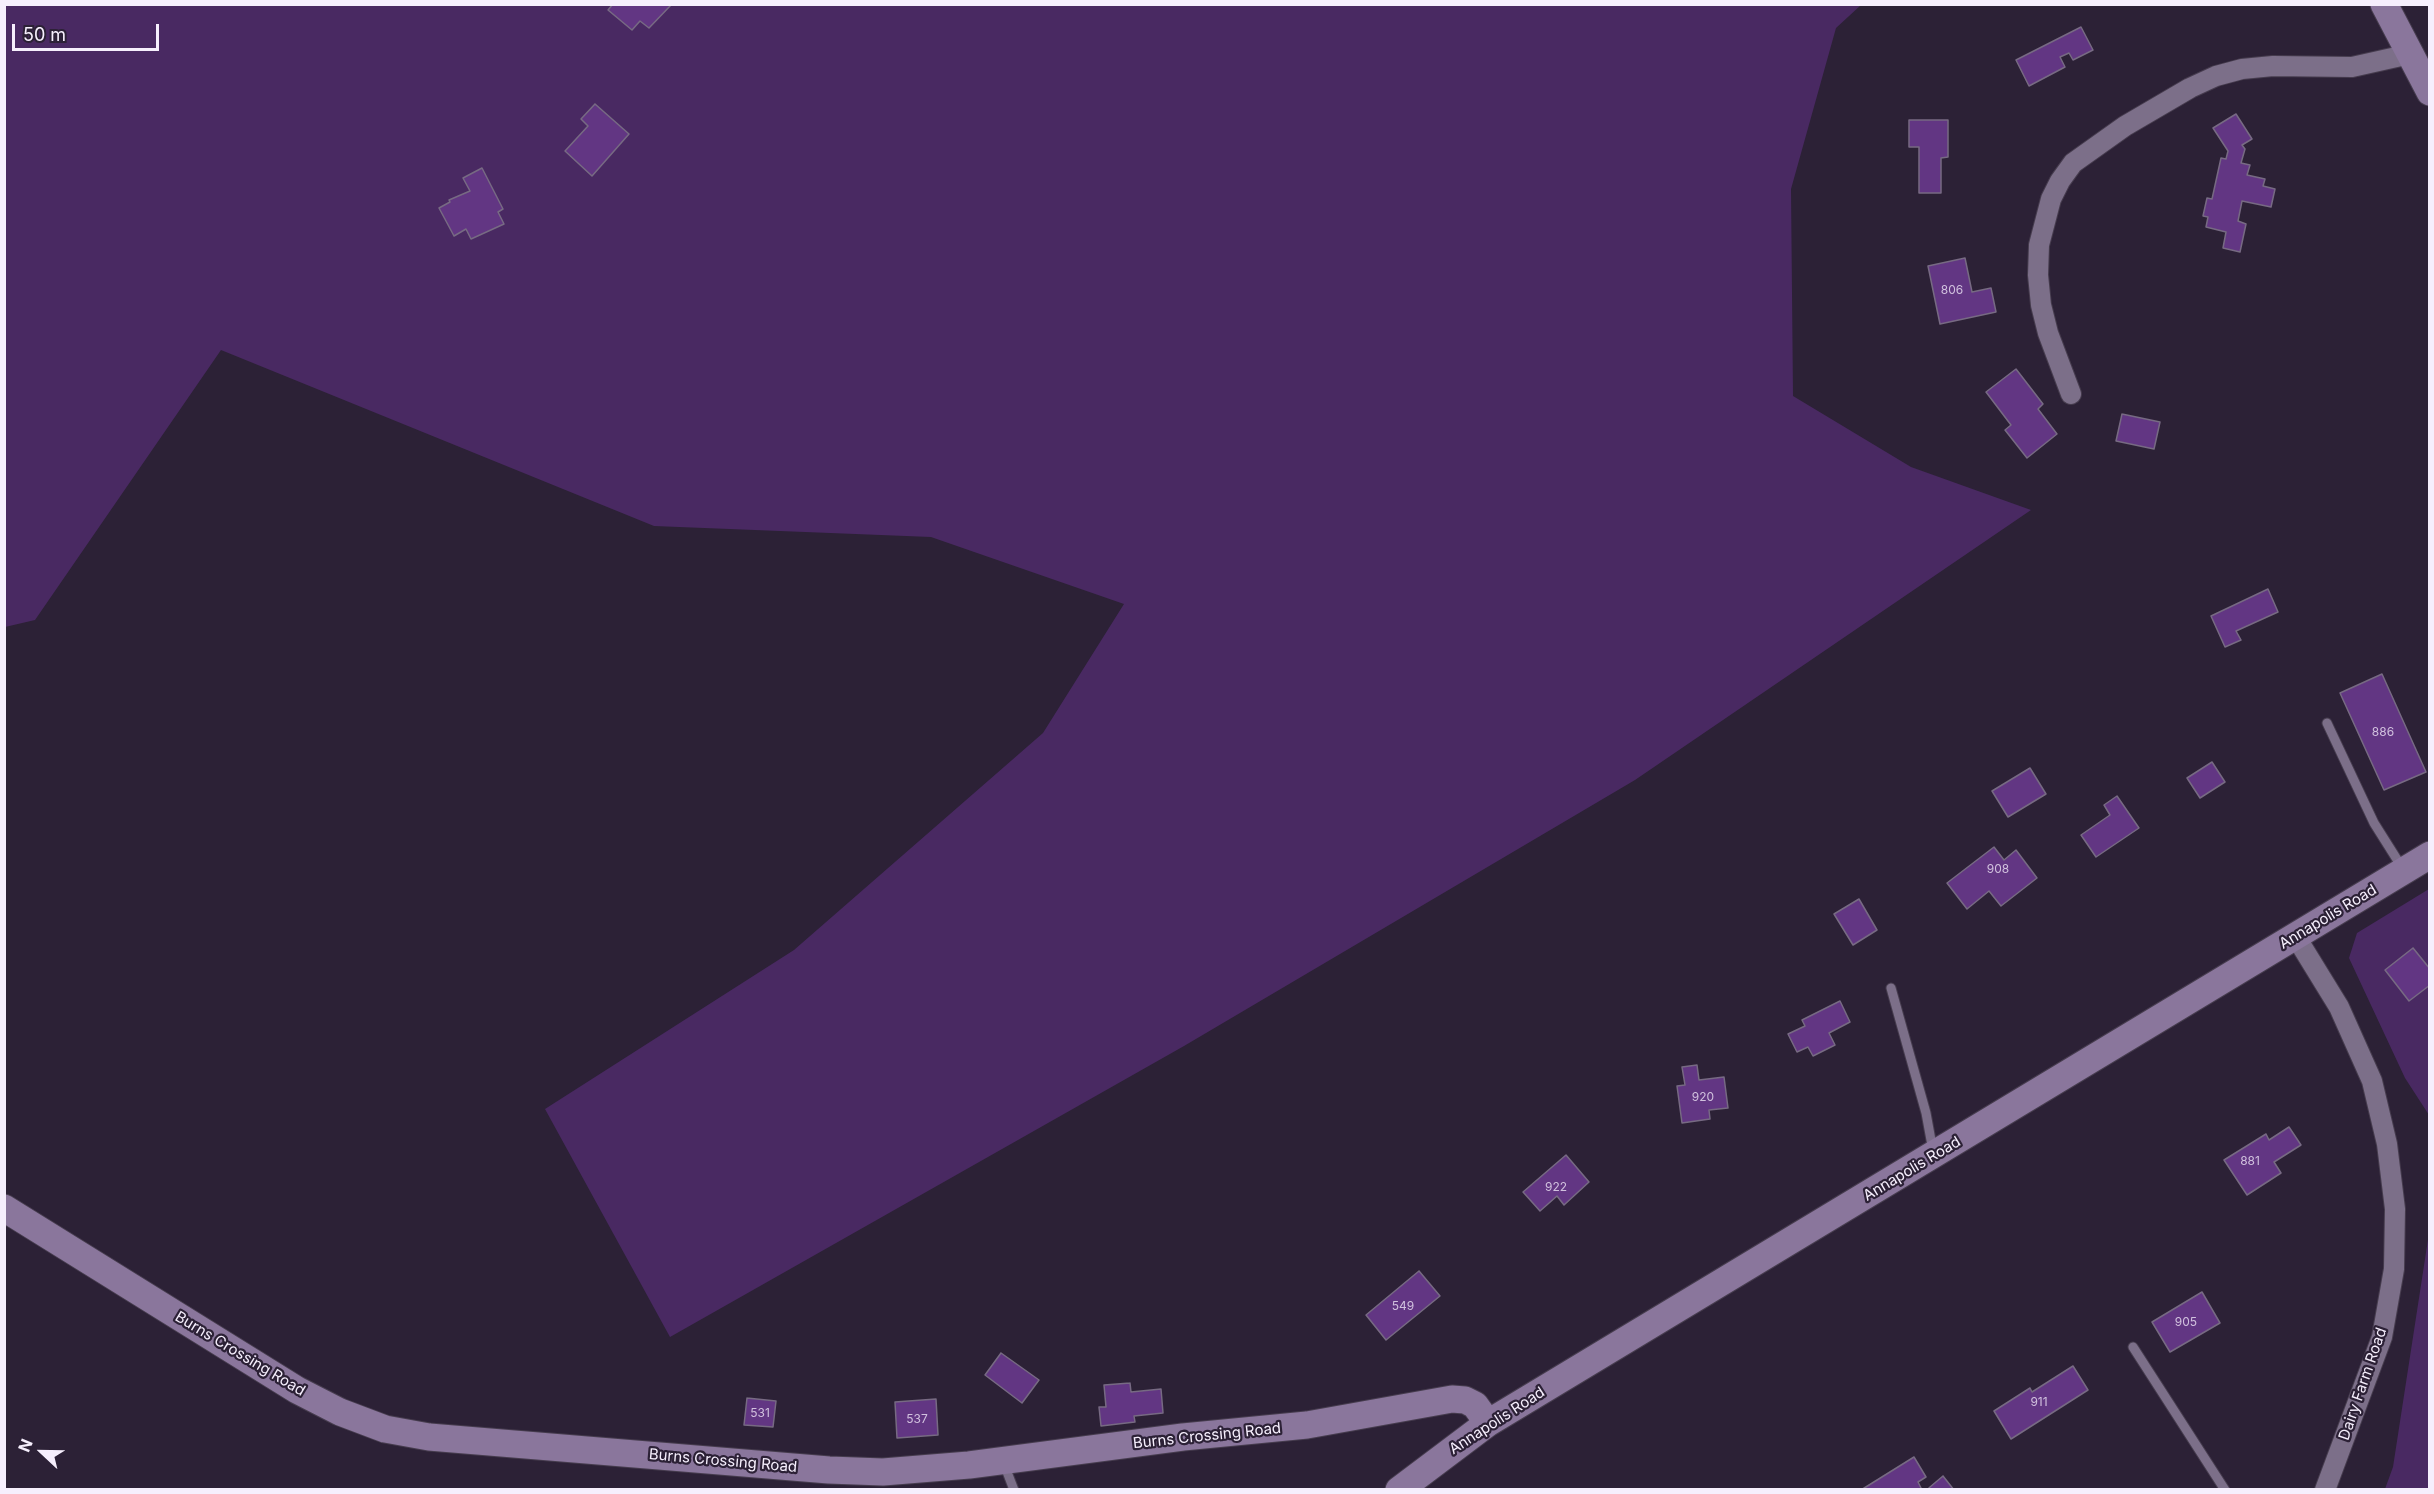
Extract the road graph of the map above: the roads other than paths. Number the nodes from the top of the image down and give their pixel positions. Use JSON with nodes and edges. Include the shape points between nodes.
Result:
{"nodes":[{"id":1,"x":2384,"y":4,"type":"edge"},
{"id":2,"x":2410,"y":54,"type":"junction"},
{"id":3,"x":2430,"y":92,"type":"edge"},
{"id":4,"x":2071,"y":394,"type":"dead end"},
{"id":5,"x":2327,"y":723,"type":"dead end"},
{"id":6,"x":2430,"y":855,"type":"edge"},
{"id":7,"x":2404,"y":871,"type":"junction"},
{"id":8,"x":2296,"y":937,"type":"junction"},
{"id":9,"x":1891,"y":988,"type":"dead end"},
{"id":10,"x":1934,"y":1156,"type":"junction"},
{"id":11,"x":4,"y":1208,"type":"edge"},
{"id":12,"x":2133,"y":1347,"type":"dead end"},
{"id":13,"x":1488,"y":1423,"type":"junction"},
{"id":14,"x":1003,"y":1461,"type":"junction"},
{"id":15,"x":1014,"y":1490,"type":"edge"},
{"id":16,"x":1399,"y":1490,"type":"edge"},
{"id":17,"x":2225,"y":1490,"type":"edge"},
{"id":18,"x":2325,"y":1490,"type":"edge"}],
"edges":[{"from":1,"to":2,"type":"main road"},
{"from":2,"to":3,"type":"main road"},
{"from":2,"to":4,"type":"street","via":[[2352,67],[2273,66],[2216,76],[2125,126],[2073,163],[2051,200],[2039,245],[2038,275],[2048,333]]},
{"from":5,"to":7,"type":"lane","via":[[2374,823]]},
{"from":6,"to":7,"type":"main road","name":"Annapolis Road"},
{"from":7,"to":8,"type":"main road","name":"Annapolis Road"},
{"from":8,"to":10,"type":"main road","name":"Annapolis Road"},
{"from":8,"to":18,"type":"street","name":"Dairy Farm Road","via":[[2338,1007],[2372,1081],[2387,1144],[2394,1209],[2394,1269],[2382,1336]]},
{"from":9,"to":10,"type":"lane"},
{"from":10,"to":13,"type":"main road","name":"Annapolis Road"},
{"from":11,"to":14,"type":"main road","name":"Burns Crossing Road","via":[[297,1390],[385,1429],[429,1437],[829,1470],[883,1472]]},
{"from":12,"to":17,"type":"lane"},
{"from":13,"to":14,"type":"main road","name":"Burns Crossing Road","via":[[1475,1405],[1452,1399],[1307,1425]]},
{"from":13,"to":16,"type":"main road","name":"Annapolis Road"},
{"from":14,"to":15,"type":"lane"}]}
